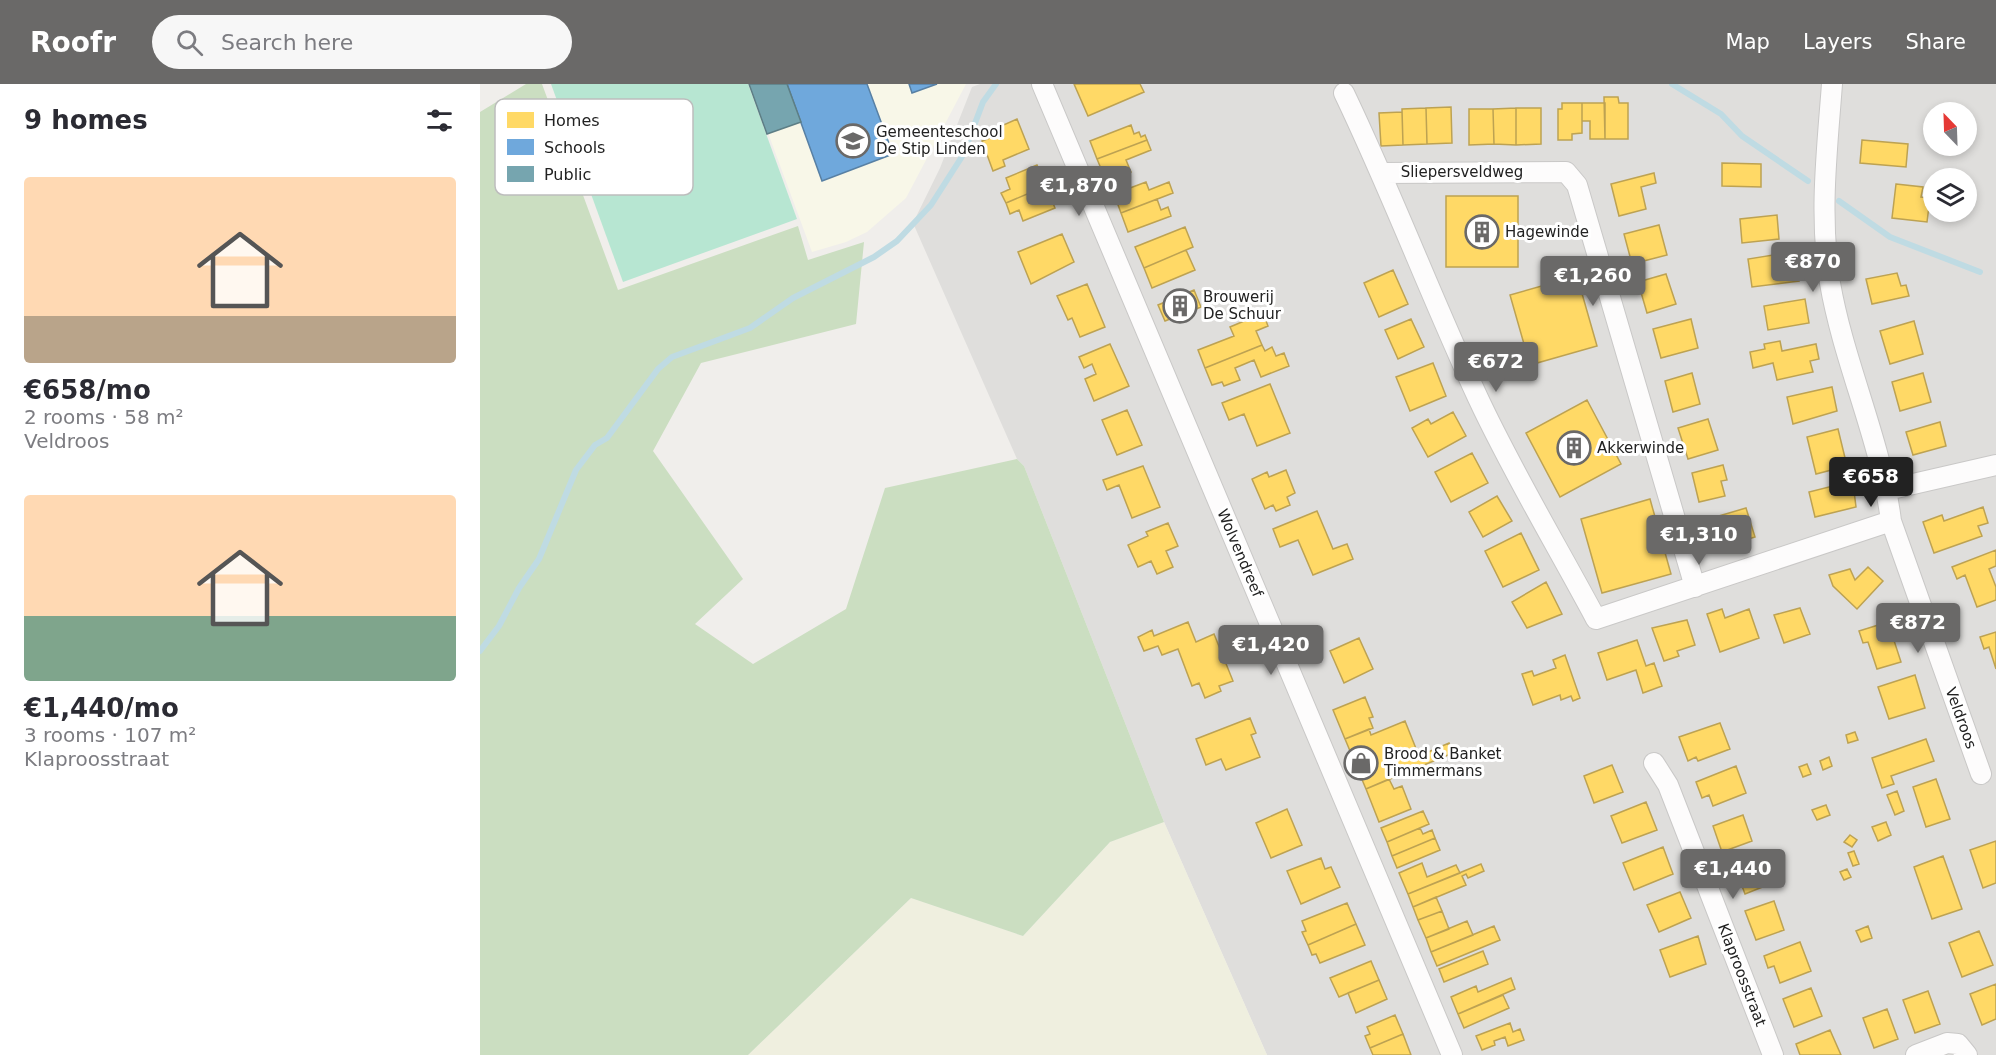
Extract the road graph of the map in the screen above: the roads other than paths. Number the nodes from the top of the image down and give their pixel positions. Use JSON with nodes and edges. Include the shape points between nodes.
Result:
{"nodes":[{"id":1,"x":1042,"y":84,"type":"edge"},
{"id":2,"x":1832,"y":84,"type":"edge"},
{"id":3,"x":1344,"y":93,"type":"dead end"},
{"id":4,"x":1382,"y":173,"type":"junction"},
{"id":5,"x":1996,"y":465,"type":"edge"},
{"id":6,"x":1887,"y":490,"type":"junction"},
{"id":7,"x":1891,"y":521,"type":"junction"},
{"id":8,"x":1695,"y":587,"type":"junction"},
{"id":9,"x":1654,"y":764,"type":"dead end"},
{"id":10,"x":1981,"y":774,"type":"dead end"},
{"id":11,"x":1452,"y":1055,"type":"edge"},
{"id":12,"x":1773,"y":1055,"type":"edge"},
{"id":13,"x":1916,"y":1055,"type":"edge"},
{"id":14,"x":1967,"y":1055,"type":"edge"}],
"edges":[{"from":1,"to":11,"type":"street","name":"Wolvendreef"},
{"from":2,"to":6,"type":"street","name":"Veldroos","via":[[1822,206],[1830,284]]},
{"from":3,"to":4,"type":"street"},
{"from":4,"to":8,"type":"street","name":"Sliepersveldweg","via":[[1479,400],[1596,619]]},
{"from":4,"to":8,"type":"street","name":"Sliepersveldweg","via":[[1566,172],[1577,185]]},
{"from":5,"to":6,"type":"street"},
{"from":6,"to":7,"type":"street","name":"Veldroos"},
{"from":7,"to":8,"type":"street"},
{"from":7,"to":10,"type":"street","name":"Veldroos"},
{"from":9,"to":12,"type":"street","name":"Klaproosstraat","via":[[1668,785]]},
{"from":13,"to":14,"type":"street","via":[[1947,1043],[1958,1044]]}]}
